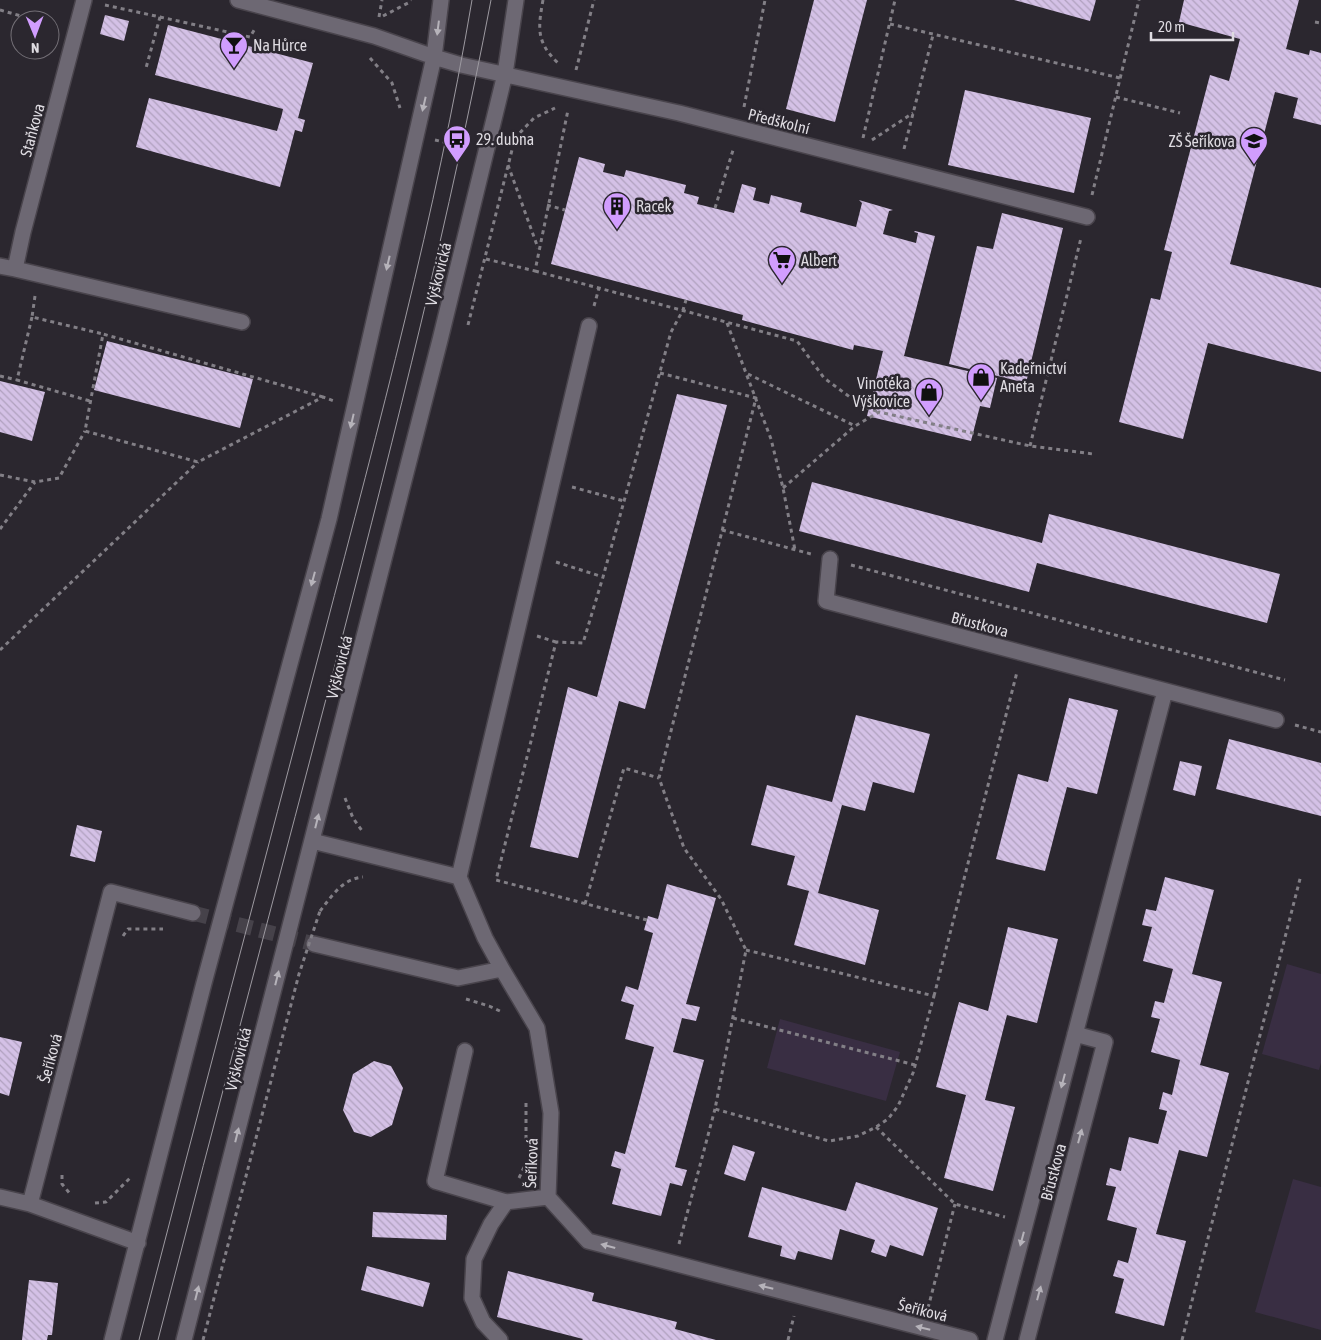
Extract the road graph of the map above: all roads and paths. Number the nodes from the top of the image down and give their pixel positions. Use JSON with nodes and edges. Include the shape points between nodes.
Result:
{"nodes":[{"id":1,"x":238,"y":0,"type":"edge"},
{"id":2,"x":382,"y":0,"type":"edge"},
{"id":3,"x":441,"y":0,"type":"edge"},
{"id":4,"x":516,"y":0,"type":"edge"},
{"id":5,"x":543,"y":0,"type":"edge"},
{"id":6,"x":594,"y":0,"type":"edge"},
{"id":7,"x":764,"y":0,"type":"edge"},
{"id":8,"x":895,"y":0,"type":"edge"},
{"id":9,"x":83,"y":4,"type":"edge"},
{"id":10,"x":160,"y":17,"type":"junction"},
{"id":11,"x":379,"y":18,"type":"dead end"},
{"id":12,"x":258,"y":22,"type":"dead end"},
{"id":13,"x":1314,"y":22,"type":"dead end"},
{"id":14,"x":1321,"y":23,"type":"edge"},
{"id":15,"x":890,"y":24,"type":"junction"},
{"id":16,"x":933,"y":35,"type":"junction"},
{"id":17,"x":367,"y":55,"type":"dead end"},
{"id":18,"x":434,"y":57,"type":"junction"},
{"id":19,"x":562,"y":67,"type":"dead end"},
{"id":20,"x":146,"y":68,"type":"dead end"},
{"id":21,"x":569,"y":70,"type":"dead end"},
{"id":22,"x":506,"y":74,"type":"junction"},
{"id":23,"x":1120,"y":78,"type":"dead end"},
{"id":24,"x":1116,"y":97,"type":"dead end"},
{"id":25,"x":913,"y":113,"type":"junction"},
{"id":26,"x":1180,"y":113,"type":"dead end"},
{"id":27,"x":399,"y":116,"type":"dead end"},
{"id":28,"x":740,"y":129,"type":"junction"},
{"id":29,"x":416,"y":136,"type":"junction"},
{"id":30,"x":486,"y":150,"type":"junction"},
{"id":31,"x":859,"y":153,"type":"junction"},
{"id":32,"x":510,"y":155,"type":"junction"},
{"id":33,"x":508,"y":164,"type":"junction"},
{"id":34,"x":900,"y":169,"type":"junction"},
{"id":35,"x":547,"y":205,"type":"junction"},
{"id":36,"x":715,"y":208,"type":"dead end"},
{"id":37,"x":565,"y":210,"type":"dead end"},
{"id":38,"x":1087,"y":217,"type":"dead end"},
{"id":39,"x":538,"y":249,"type":"junction"},
{"id":40,"x":486,"y":259,"type":"junction"},
{"id":41,"x":0,"y":266,"type":"edge"},
{"id":42,"x":15,"y":269,"type":"junction"},
{"id":43,"x":535,"y":271,"type":"junction"},
{"id":44,"x":39,"y":275,"type":"junction"},
{"id":45,"x":686,"y":300,"type":"dead end"},
{"id":46,"x":683,"y":310,"type":"junction"},
{"id":47,"x":32,"y":317,"type":"junction"},
{"id":48,"x":242,"y":322,"type":"dead end"},
{"id":49,"x":727,"y":322,"type":"junction"},
{"id":50,"x":468,"y":326,"type":"dead end"},
{"id":51,"x":589,"y":326,"type":"dead end"},
{"id":52,"x":103,"y":334,"type":"junction"},
{"id":53,"x":660,"y":373,"type":"junction"},
{"id":54,"x":747,"y":374,"type":"junction"},
{"id":55,"x":0,"y":376,"type":"edge"},
{"id":56,"x":17,"y":380,"type":"junction"},
{"id":57,"x":323,"y":396,"type":"junction"},
{"id":58,"x":756,"y":398,"type":"junction"},
{"id":59,"x":90,"y":401,"type":"junction"},
{"id":60,"x":336,"y":402,"type":"dead end"},
{"id":61,"x":879,"y":412,"type":"junction"},
{"id":62,"x":855,"y":426,"type":"junction"},
{"id":63,"x":85,"y":430,"type":"junction"},
{"id":64,"x":1093,"y":454,"type":"dead end"},
{"id":65,"x":198,"y":462,"type":"junction"},
{"id":66,"x":0,"y":475,"type":"edge"},
{"id":67,"x":35,"y":482,"type":"junction"},
{"id":68,"x":552,"y":482,"type":"junction"},
{"id":69,"x":783,"y":488,"type":"junction"},
{"id":70,"x":624,"y":500,"type":"junction"},
{"id":71,"x":0,"y":529,"type":"edge"},
{"id":72,"x":722,"y":530,"type":"junction"},
{"id":73,"x":795,"y":550,"type":"junction"},
{"id":74,"x":535,"y":555,"type":"junction"},
{"id":75,"x":830,"y":559,"type":"junction"},
{"id":76,"x":602,"y":577,"type":"junction"},
{"id":77,"x":0,"y":650,"type":"edge"},
{"id":78,"x":1022,"y":653,"type":"junction"},
{"id":79,"x":1285,"y":680,"type":"dead end"},
{"id":80,"x":1165,"y":691,"type":"junction"},
{"id":81,"x":1276,"y":720,"type":"dead end"},
{"id":82,"x":659,"y":778,"type":"junction"},
{"id":83,"x":345,"y":796,"type":"dead end"},
{"id":84,"x":312,"y":841,"type":"junction"},
{"id":85,"x":374,"y":856,"type":"junction"},
{"id":86,"x":1301,"y":875,"type":"dead end"},
{"id":87,"x":460,"y":877,"type":"junction"},
{"id":88,"x":585,"y":904,"type":"junction"},
{"id":89,"x":193,"y":913,"type":"tunnel mouth"},
{"id":90,"x":647,"y":920,"type":"dead end"},
{"id":91,"x":166,"y":929,"type":"dead end"},
{"id":92,"x":117,"y":943,"type":"dead end"},
{"id":93,"x":314,"y":944,"type":"tunnel mouth"},
{"id":94,"x":746,"y":950,"type":"junction"},
{"id":95,"x":502,"y":969,"type":"junction"},
{"id":96,"x":934,"y":996,"type":"junction"},
{"id":97,"x":733,"y":1018,"type":"junction"},
{"id":98,"x":1075,"y":1034,"type":"junction"},
{"id":99,"x":465,"y":1051,"type":"dead end"},
{"id":100,"x":915,"y":1065,"type":"junction"},
{"id":101,"x":715,"y":1110,"type":"junction"},
{"id":102,"x":876,"y":1127,"type":"junction"},
{"id":103,"x":137,"y":1172,"type":"dead end"},
{"id":104,"x":62,"y":1175,"type":"dead end"},
{"id":105,"x":0,"y":1197,"type":"edge"},
{"id":106,"x":548,"y":1197,"type":"junction"},
{"id":107,"x":74,"y":1198,"type":"dead end"},
{"id":108,"x":506,"y":1202,"type":"junction"},
{"id":109,"x":30,"y":1204,"type":"junction"},
{"id":110,"x":89,"y":1204,"type":"dead end"},
{"id":111,"x":955,"y":1204,"type":"junction"},
{"id":112,"x":1026,"y":1222,"type":"junction"},
{"id":113,"x":138,"y":1243,"type":"junction"},
{"id":114,"x":673,"y":1264,"type":"junction"},
{"id":115,"x":923,"y":1328,"type":"junction"},
{"id":116,"x":112,"y":1340,"type":"edge"},
{"id":117,"x":184,"y":1340,"type":"edge"},
{"id":118,"x":203,"y":1340,"type":"edge"},
{"id":119,"x":500,"y":1340,"type":"edge"},
{"id":120,"x":970,"y":1340,"type":"edge"},
{"id":121,"x":995,"y":1340,"type":"edge"},
{"id":122,"x":1027,"y":1340,"type":"edge"},
{"id":123,"x":1182,"y":1340,"type":"edge"}],
"edges":[{"from":1,"to":18,"type":"street","via":[[374,36]]},
{"from":2,"to":11,"type":"path"},
{"from":3,"to":18,"type":"street","one_way":true},
{"from":4,"to":22,"type":"street","name":"Výškovická"},
{"from":5,"to":19,"type":"path","via":[[539,35],[549,54]]},
{"from":6,"to":21,"type":"path","via":[[576,73]]},
{"from":7,"to":28,"type":"path"},
{"from":8,"to":15,"type":"path"},
{"from":9,"to":10,"type":"path","via":[[98,12],[105,4]]},
{"from":9,"to":42,"type":"street","name":"Staňkova"},
{"from":10,"to":12,"type":"path","via":[[250,38]]},
{"from":10,"to":20,"type":"path"},
{"from":13,"to":14,"type":"path"},
{"from":15,"to":16,"type":"path"},
{"from":15,"to":31,"type":"path"},
{"from":16,"to":23,"type":"path"},
{"from":16,"to":25,"type":"path"},
{"from":17,"to":27,"type":"path","via":[[392,83],[400,107]]},
{"from":18,"to":22,"type":"street","name":"Předškolní"},
{"from":18,"to":29,"type":"street","one_way":true},
{"from":22,"to":28,"type":"street","name":"Předškolní"},
{"from":22,"to":30,"type":"street","name":"Výškovická"},
{"from":24,"to":26,"type":"path"},
{"from":25,"to":31,"type":"path"},
{"from":25,"to":34,"type":"path"},
{"from":28,"to":31,"type":"street","name":"Předškolní"},
{"from":28,"to":36,"type":"path"},
{"from":29,"to":30,"type":"path"},
{"from":29,"to":113,"type":"street","one_way":true,"via":[[329,520]]},
{"from":30,"to":32,"type":"path"},
{"from":84,"to":30,"type":"street","name":"Výškovická","one_way":true},
{"from":31,"to":34,"type":"street","name":"Předškolní"},
{"from":32,"to":33,"type":"path"},
{"from":32,"to":35,"type":"path","via":[[515,138],[534,118],[555,108],[568,107]]},
{"from":33,"to":39,"type":"path"},
{"from":33,"to":40,"type":"path"},
{"from":34,"to":38,"type":"street","name":"Předškolní"},
{"from":35,"to":37,"type":"path"},
{"from":35,"to":39,"type":"path"},
{"from":39,"to":43,"type":"path"},
{"from":40,"to":43,"type":"path"},
{"from":40,"to":50,"type":"path"},
{"from":41,"to":42,"type":"street"},
{"from":42,"to":44,"type":"street"},
{"from":43,"to":46,"type":"path"},
{"from":44,"to":47,"type":"path"},
{"from":44,"to":48,"type":"street"},
{"from":45,"to":46,"type":"path"},
{"from":46,"to":49,"type":"path"},
{"from":46,"to":53,"type":"path","via":[[671,332]]},
{"from":47,"to":52,"type":"path"},
{"from":47,"to":56,"type":"path"},
{"from":49,"to":54,"type":"path"},
{"from":49,"to":61,"type":"path","via":[[797,342],[824,378],[862,406]]},
{"from":51,"to":68,"type":"street"},
{"from":52,"to":57,"type":"path"},
{"from":52,"to":59,"type":"path"},
{"from":53,"to":58,"type":"path"},
{"from":53,"to":70,"type":"path"},
{"from":54,"to":58,"type":"path"},
{"from":54,"to":62,"type":"path"},
{"from":55,"to":56,"type":"path"},
{"from":56,"to":59,"type":"path"},
{"from":57,"to":60,"type":"path"},
{"from":57,"to":65,"type":"path"},
{"from":58,"to":69,"type":"path","via":[[771,439]]},
{"from":58,"to":72,"type":"path"},
{"from":59,"to":63,"type":"path"},
{"from":61,"to":62,"type":"path"},
{"from":61,"to":64,"type":"path","via":[[1030,446]]},
{"from":62,"to":69,"type":"path"},
{"from":63,"to":65,"type":"path"},
{"from":63,"to":67,"type":"path","via":[[59,478]]},
{"from":65,"to":77,"type":"path"},
{"from":66,"to":67,"type":"path"},
{"from":67,"to":71,"type":"path"},
{"from":68,"to":70,"type":"path"},
{"from":68,"to":74,"type":"street"},
{"from":69,"to":73,"type":"path"},
{"from":70,"to":76,"type":"path"},
{"from":72,"to":73,"type":"path"},
{"from":72,"to":82,"type":"path"},
{"from":73,"to":75,"type":"path"},
{"from":74,"to":76,"type":"path"},
{"from":74,"to":87,"type":"street"},
{"from":75,"to":78,"type":"street","name":"Břustkova","via":[[826,601]]},
{"from":75,"to":79,"type":"path"},
{"from":76,"to":88,"type":"path","via":[[583,643],[556,642],[496,880]]},
{"from":78,"to":80,"type":"street","name":"Břustkova"},
{"from":78,"to":96,"type":"path"},
{"from":80,"to":81,"type":"street","name":"Břustkova"},
{"from":80,"to":98,"type":"street","name":"Břustkova"},
{"from":82,"to":88,"type":"path","via":[[624,768]]},
{"from":82,"to":94,"type":"path","via":[[684,848],[721,899]]},
{"from":83,"to":85,"type":"path","via":[[353,818],[365,835],[380,840]]},
{"from":84,"to":85,"type":"street"},
{"from":117,"to":84,"type":"street","name":"Výškovická","one_way":true},
{"from":85,"to":87,"type":"street"},
{"from":85,"to":118,"type":"path","bridge":true,"via":[[373,877],[356,878],[338,888],[320,911],[297,983]]},
{"from":86,"to":123,"type":"path"},
{"from":87,"to":95,"type":"street","name":"Šeříková","via":[[485,938]]},
{"from":88,"to":90,"type":"path"},
{"from":89,"to":109,"type":"street","name":"Šeříková","via":[[111,892]]},
{"from":91,"to":92,"type":"path","via":[[128,929]]},
{"from":93,"to":95,"type":"street","via":[[458,978]]},
{"from":94,"to":96,"type":"path"},
{"from":94,"to":97,"type":"path"},
{"from":95,"to":106,"type":"street","name":"Šeříková","via":[[537,1028],[551,1113]]},
{"from":96,"to":100,"type":"path"},
{"from":97,"to":100,"type":"path"},
{"from":97,"to":101,"type":"path"},
{"from":98,"to":112,"type":"street","name":"Břustkova","one_way":true},
{"from":122,"to":98,"type":"street","name":"Břustkova","one_way":true,"via":[[1105,1042]]},
{"from":99,"to":108,"type":"street","via":[[435,1181]]},
{"from":100,"to":102,"type":"path","via":[[898,1106]]},
{"from":101,"to":102,"type":"path","via":[[829,1140],[858,1136]]},
{"from":101,"to":114,"type":"path"},
{"from":102,"to":111,"type":"path"},
{"from":103,"to":110,"type":"path","via":[[106,1202]]},
{"from":104,"to":107,"type":"path","via":[[62,1184]]},
{"from":105,"to":109,"type":"street"},
{"from":106,"to":108,"type":"street"},
{"from":114,"to":106,"type":"street","name":"Šeříková","one_way":true,"via":[[588,1241]]},
{"from":108,"to":119,"type":"street","via":[[474,1259],[472,1298],[483,1322]]},
{"from":109,"to":113,"type":"street"},
{"from":111,"to":112,"type":"path"},
{"from":111,"to":115,"type":"path"},
{"from":112,"to":121,"type":"street","name":"Břustkova","one_way":true},
{"from":113,"to":116,"type":"street"},
{"from":115,"to":114,"type":"street","name":"Šeříková","one_way":true},
{"from":115,"to":120,"type":"street","name":"Šeříková"}]}
